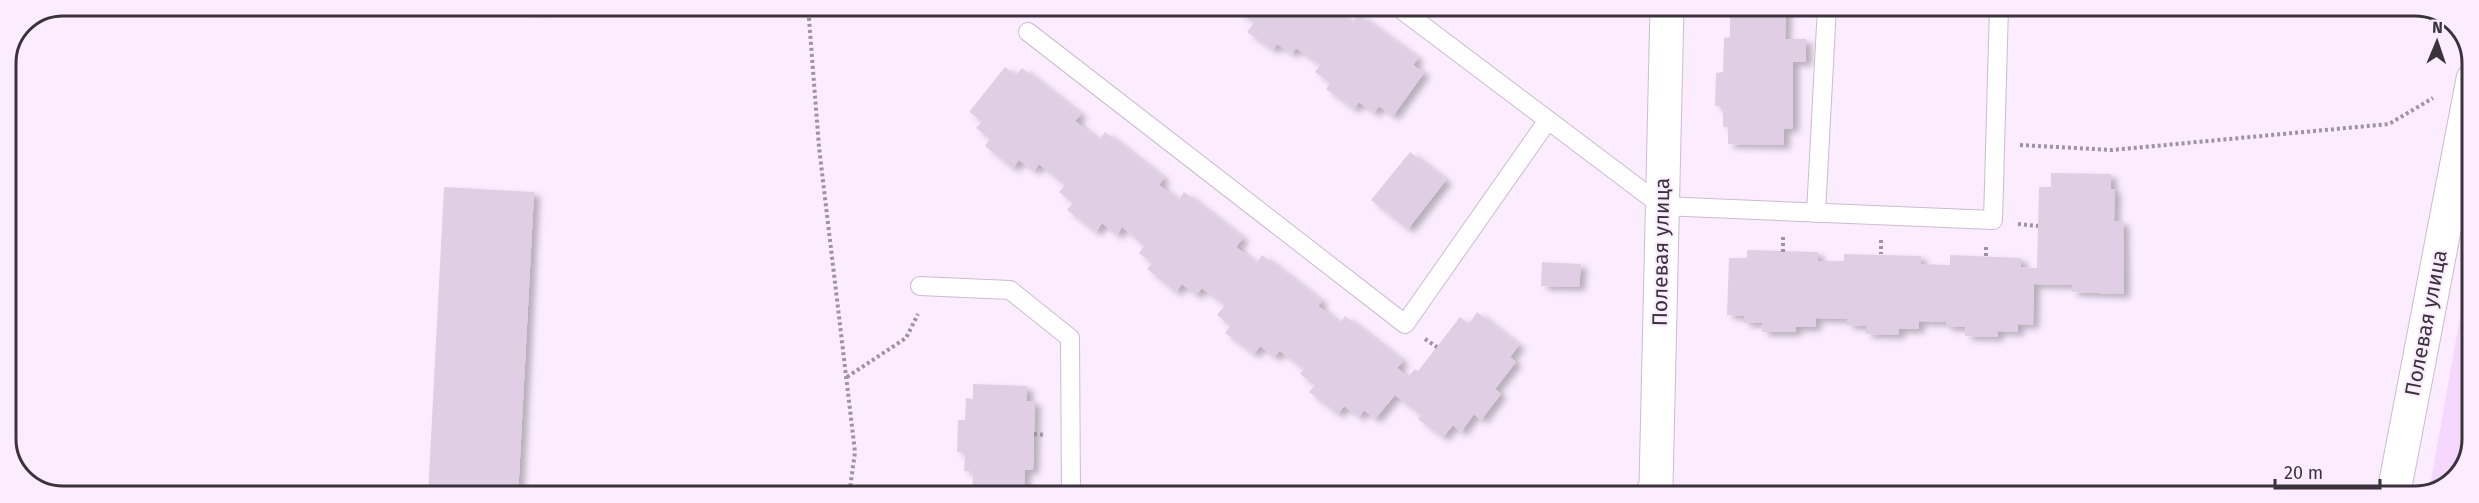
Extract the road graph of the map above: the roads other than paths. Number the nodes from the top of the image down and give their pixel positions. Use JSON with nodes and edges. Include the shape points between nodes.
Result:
{"nodes":[{"id":1,"x":1410,"y":16,"type":"edge"},
{"id":2,"x":1667,"y":16,"type":"edge"},
{"id":3,"x":1827,"y":16,"type":"edge"},
{"id":4,"x":1999,"y":16,"type":"edge"},
{"id":5,"x":1028,"y":32,"type":"dead end"},
{"id":6,"x":1548,"y":120,"type":"junction"},
{"id":7,"x":2462,"y":132,"type":"edge"},
{"id":8,"x":1662,"y":206,"type":"junction"},
{"id":9,"x":1816,"y":213,"type":"junction"},
{"id":10,"x":920,"y":286,"type":"road end"},
{"id":11,"x":1071,"y":486,"type":"edge"},
{"id":12,"x":1656,"y":486,"type":"edge"},
{"id":13,"x":2395,"y":486,"type":"edge"}],
"edges":[{"from":1,"to":6,"type":"lane"},
{"from":2,"to":8,"type":"street","name":"Полевая улица"},
{"from":3,"to":9,"type":"lane"},
{"from":4,"to":9,"type":"lane","via":[[1993,220]]},
{"from":5,"to":6,"type":"lane","via":[[1405,324]]},
{"from":6,"to":8,"type":"lane"},
{"from":7,"to":13,"type":"street","name":"Полевая улица"},
{"from":8,"to":9,"type":"lane"},
{"from":8,"to":12,"type":"street","name":"Полевая улица"},
{"from":10,"to":11,"type":"lane","via":[[1010,290],[1070,338]]}]}
